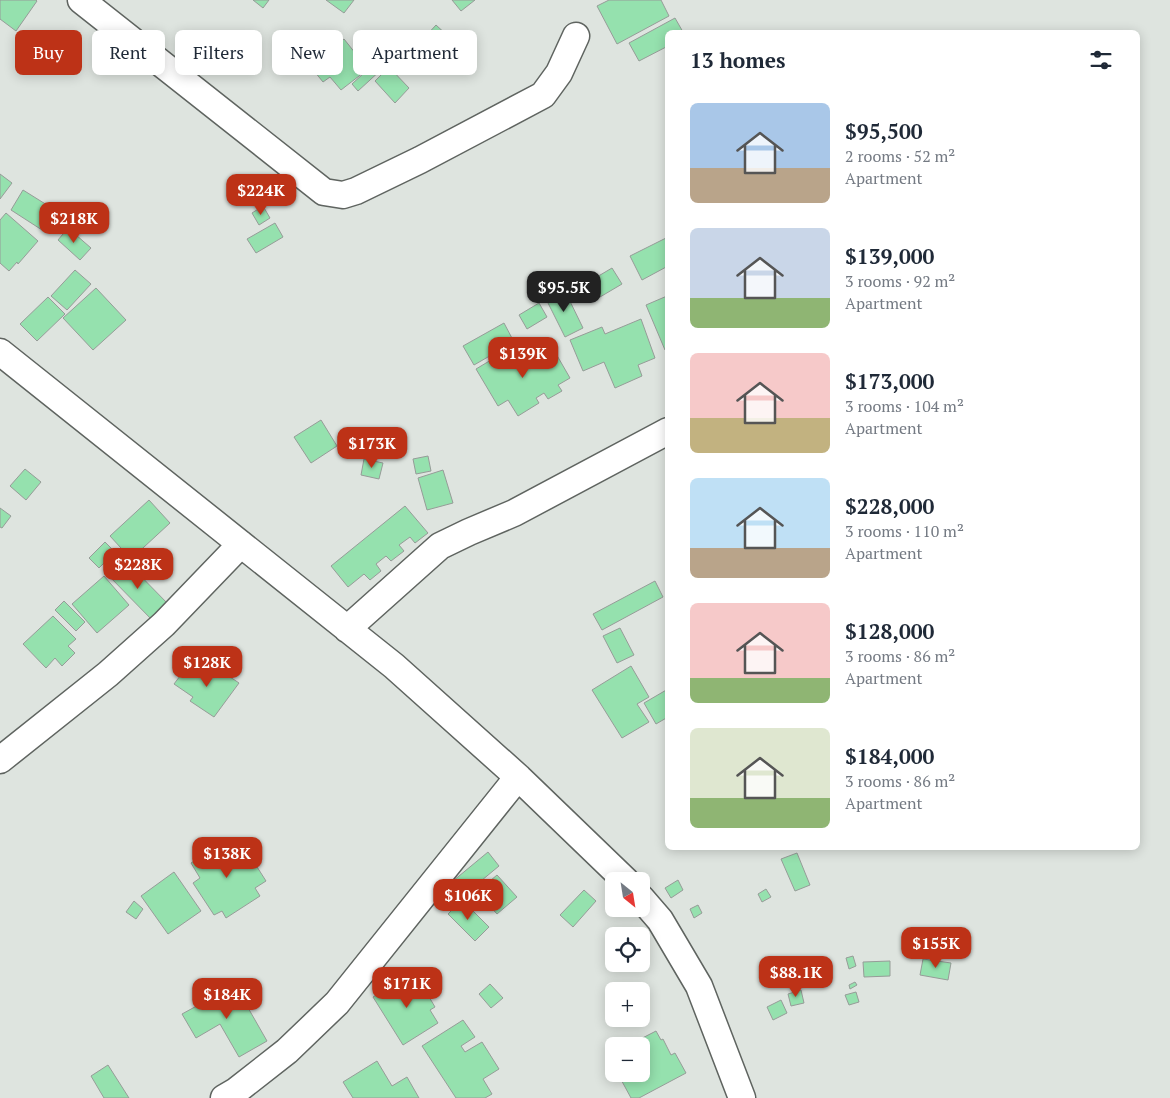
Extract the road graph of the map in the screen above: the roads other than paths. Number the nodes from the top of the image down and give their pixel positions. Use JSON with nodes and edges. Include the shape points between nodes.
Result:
{"nodes":[{"id":1,"x":81,"y":0,"type":"edge"},
{"id":2,"x":576,"y":36,"type":"dead end"},
{"id":3,"x":0,"y":352,"type":"edge"},
{"id":4,"x":665,"y":433,"type":"edge"},
{"id":5,"x":241,"y":544,"type":"junction"},
{"id":6,"x":347,"y":629,"type":"junction"},
{"id":7,"x":0,"y":760,"type":"edge"},
{"id":8,"x":518,"y":777,"type":"junction"},
{"id":9,"x":617,"y":872,"type":"edge"},
{"id":10,"x":650,"y":908,"type":"edge"},
{"id":11,"x":224,"y":1098,"type":"edge"},
{"id":12,"x":742,"y":1098,"type":"edge"}],
"edges":[{"from":1,"to":2,"type":"street","via":[[324,192],[343,195],[356,192],[543,95],[559,73]]},
{"from":3,"to":5,"type":"street"},
{"from":4,"to":6,"type":"street","via":[[514,513],[440,546]]},
{"from":5,"to":6,"type":"street"},
{"from":5,"to":7,"type":"street","via":[[164,624],[108,674]]},
{"from":6,"to":8,"type":"street","via":[[394,666]]},
{"from":8,"to":9,"type":"street"},
{"from":8,"to":11,"type":"street","via":[[337,1003],[287,1051]]},
{"from":10,"to":12,"type":"street","via":[[699,986]]}]}
